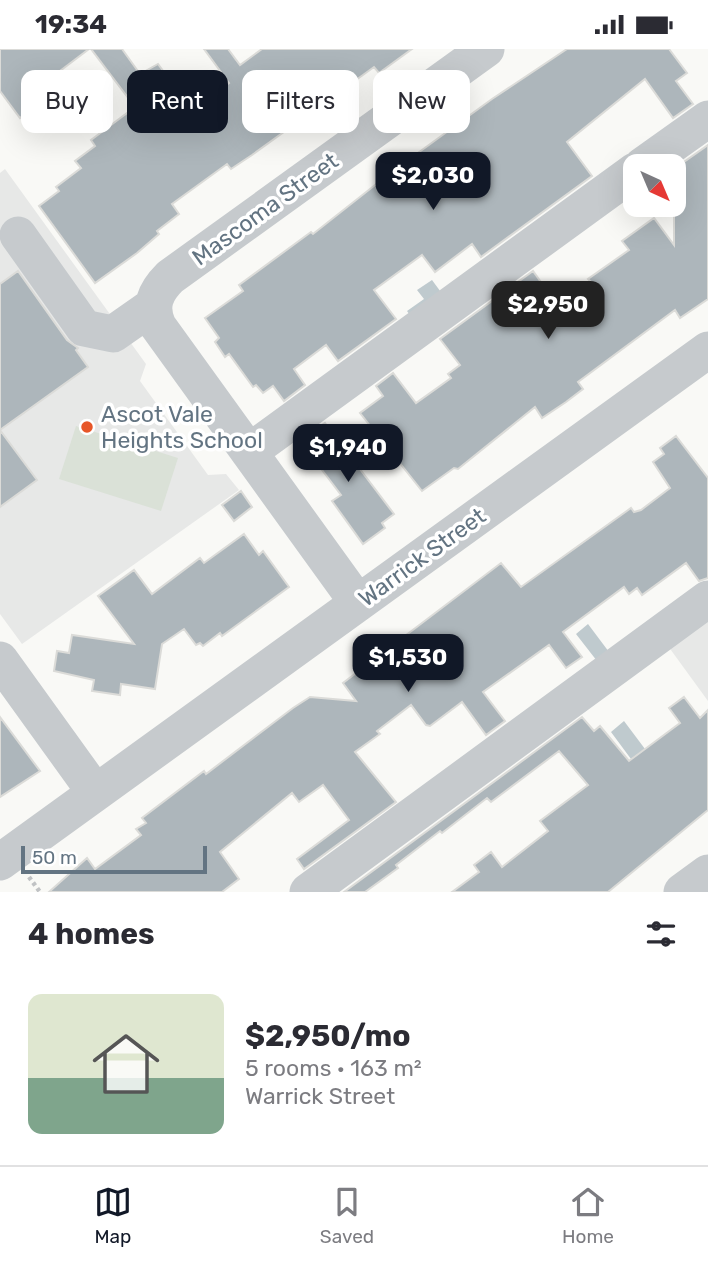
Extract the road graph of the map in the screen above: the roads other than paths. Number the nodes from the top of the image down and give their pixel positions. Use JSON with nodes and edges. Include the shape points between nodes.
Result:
{"nodes":[{"id":1,"x":486,"y":49,"type":"edge"},
{"id":2,"x":708,"y":118,"type":"edge"},
{"id":3,"x":658,"y":154,"type":"edge"},
{"id":4,"x":623,"y":180,"type":"edge"},
{"id":5,"x":18,"y":235,"type":"dead end"},
{"id":6,"x":153,"y":304,"type":"junction"},
{"id":7,"x":708,"y":350,"type":"edge"},
{"id":8,"x":248,"y":452,"type":"junction"},
{"id":9,"x":708,"y":600,"type":"edge"},
{"id":10,"x":358,"y":603,"type":"junction"},
{"id":11,"x":0,"y":660,"type":"edge"},
{"id":12,"x":96,"y":792,"type":"junction"},
{"id":13,"x":0,"y":862,"type":"edge"},
{"id":14,"x":708,"y":873,"type":"edge"},
{"id":15,"x":0,"y":882,"type":"edge"},
{"id":16,"x":7,"y":892,"type":"edge"},
{"id":17,"x":308,"y":892,"type":"edge"},
{"id":18,"x":682,"y":892,"type":"edge"}],
"edges":[{"from":1,"to":6,"type":"street","name":"Mascoma Street","via":[[170,277]]},
{"from":2,"to":3,"type":"street"},
{"from":4,"to":8,"type":"street"},
{"from":5,"to":6,"type":"street","name":"Mascoma Street","via":[[84,328],[113,334]]},
{"from":6,"to":8,"type":"street","via":[[158,326]]},
{"from":7,"to":10,"type":"street","name":"Warrick Street"},
{"from":8,"to":10,"type":"street"},
{"from":9,"to":17,"type":"street"},
{"from":10,"to":12,"type":"street","name":"Warrick Street"},
{"from":11,"to":12,"type":"street"},
{"from":12,"to":13,"type":"street","name":"Warrick Street"},
{"from":14,"to":18,"type":"street"},
{"from":15,"to":16,"type":"street"}]}
